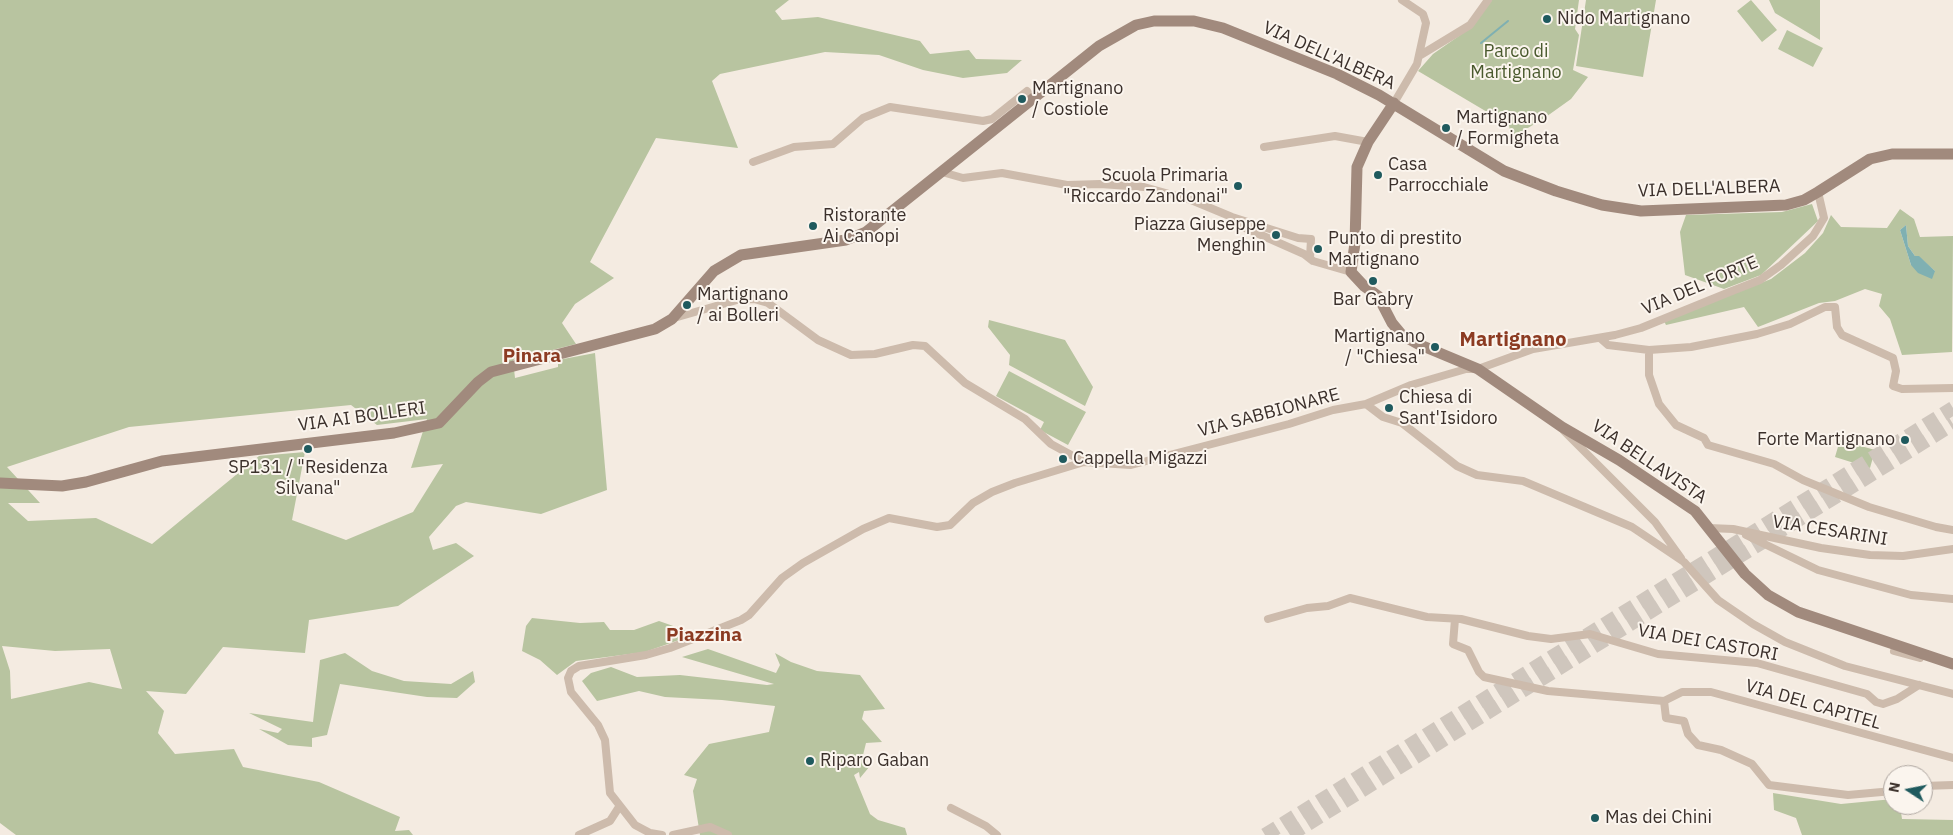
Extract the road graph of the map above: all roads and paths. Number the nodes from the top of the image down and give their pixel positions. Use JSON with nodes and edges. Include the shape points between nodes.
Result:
{"nodes":[{"id":1,"x":1402,"y":0,"type":"edge"},
{"id":2,"x":1488,"y":0,"type":"edge"},
{"id":3,"x":1419,"y":56,"type":"junction"},
{"id":4,"x":1032,"y":98,"type":"junction"},
{"id":5,"x":1394,"y":103,"type":"junction"},
{"id":6,"x":1368,"y":142,"type":"junction"},
{"id":7,"x":1264,"y":147,"type":"dead end"},
{"id":8,"x":1953,"y":154,"type":"edge"},
{"id":9,"x":753,"y":162,"type":"dead end"},
{"id":10,"x":942,"y":172,"type":"junction"},
{"id":11,"x":1818,"y":192,"type":"junction"},
{"id":12,"x":1234,"y":218,"type":"junction"},
{"id":13,"x":1310,"y":258,"type":"junction"},
{"id":14,"x":1351,"y":272,"type":"junction"},
{"id":15,"x":672,"y":319,"type":"junction"},
{"id":16,"x":1600,"y":338,"type":"junction"},
{"id":17,"x":1649,"y":350,"type":"junction"},
{"id":18,"x":1478,"y":369,"type":"junction"},
{"id":19,"x":1953,"y":388,"type":"edge"},
{"id":20,"x":1366,"y":404,"type":"junction"},
{"id":21,"x":1562,"y":427,"type":"junction"},
{"id":22,"x":1084,"y":462,"type":"junction"},
{"id":23,"x":0,"y":483,"type":"edge"},
{"id":24,"x":1709,"y":528,"type":"junction"},
{"id":25,"x":1733,"y":529,"type":"junction"},
{"id":26,"x":1953,"y":530,"type":"edge"},
{"id":27,"x":1953,"y":549,"type":"edge"},
{"id":28,"x":1684,"y":562,"type":"junction"},
{"id":29,"x":1953,"y":598,"type":"edge"},
{"id":30,"x":1268,"y":619,"type":"dead end"},
{"id":31,"x":1456,"y":619,"type":"junction"},
{"id":32,"x":1894,"y":651,"type":"dead end"},
{"id":33,"x":1953,"y":664,"type":"edge"},
{"id":34,"x":1953,"y":669,"type":"edge"},
{"id":35,"x":1919,"y":685,"type":"junction"},
{"id":36,"x":1953,"y":694,"type":"edge"},
{"id":37,"x":1664,"y":700,"type":"junction"},
{"id":38,"x":1953,"y":758,"type":"edge"},
{"id":39,"x":1933,"y":786,"type":"edge"},
{"id":40,"x":1953,"y":786,"type":"edge"},
{"id":41,"x":1883,"y":792,"type":"edge"},
{"id":42,"x":619,"y":807,"type":"junction"},
{"id":43,"x":951,"y":808,"type":"dead end"},
{"id":44,"x":578,"y":835,"type":"edge"},
{"id":45,"x":662,"y":835,"type":"edge"},
{"id":46,"x":673,"y":835,"type":"edge"},
{"id":47,"x":728,"y":835,"type":"edge"},
{"id":48,"x":997,"y":835,"type":"edge"}],
"edges":[{"from":1,"to":3,"type":"street","via":[[1425,18]]},
{"from":2,"to":3,"type":"street","via":[[1470,25]]},
{"from":3,"to":5,"type":"street"},
{"from":4,"to":5,"type":"street","name":"VIA DELL'ALBERA","via":[[1116,35],[1136,26],[1178,20],[1223,28],[1337,74]]},
{"from":4,"to":9,"type":"street","via":[[1027,91],[992,119],[983,121],[890,108],[863,118],[833,144],[794,147]]},
{"from":4,"to":10,"type":"street","name":"VIA DELL'ALBERA"},
{"from":5,"to":6,"type":"street"},
{"from":5,"to":11,"type":"street","name":"VIA DELL'ALBERA","via":[[1504,171],[1602,205],[1641,211],[1786,205]]},
{"from":6,"to":7,"type":"street","via":[[1335,136]]},
{"from":6,"to":14,"type":"street","via":[[1357,167]]},
{"from":8,"to":11,"type":"street","name":"VIA DELL'ALBERA","via":[[1892,154],[1870,159]]},
{"from":10,"to":12,"type":"street","via":[[963,178],[1002,173],[1067,185],[1134,185],[1191,200]]},
{"from":10,"to":15,"type":"street","name":"VIA AI BOLLERI","via":[[866,232],[846,240],[763,250],[727,262],[714,271]]},
{"from":11,"to":16,"type":"street","name":"VIA DEL FORTE","via":[[1824,218],[1813,236],[1760,280],[1641,328]]},
{"from":12,"to":13,"type":"street","via":[[1243,227]]},
{"from":12,"to":13,"type":"street","via":[[1311,239]]},
{"from":13,"to":14,"type":"street"},
{"from":14,"to":18,"type":"street","name":"VIA BELLAVISTA","via":[[1378,296],[1402,335]]},
{"from":15,"to":22,"type":"street","name":"VIA SABBIONARE","via":[[737,300],[754,299],[768,303],[818,340],[851,355],[925,346],[965,383],[1025,419],[1051,444]]},
{"from":15,"to":23,"type":"street","name":"VIA AI BOLLERI","via":[[654,329],[491,372],[439,423],[426,428],[162,461],[62,486]]},
{"from":16,"to":17,"type":"street","via":[[1608,345]]},
{"from":16,"to":18,"type":"street","name":"VIA DEL FORTE","via":[[1533,349]]},
{"from":17,"to":19,"type":"street","via":[[1692,347],[1757,334],[1790,324],[1826,306],[1835,307],[1837,328],[1842,335],[1893,358],[1896,371],[1893,386],[1902,389]]},
{"from":17,"to":26,"type":"street","via":[[1649,375],[1659,404],[1676,425],[1704,438],[1708,445],[1774,464],[1803,480],[1869,506]]},
{"from":18,"to":20,"type":"street","name":"VIA SABBIONARE","via":[[1466,369],[1410,385]]},
{"from":18,"to":21,"type":"street","name":"VIA BELLAVISTA"},
{"from":20,"to":22,"type":"street","name":"VIA SABBIONARE","via":[[1131,465]]},
{"from":20,"to":28,"type":"street","name":"VIA DEI CASTORI","via":[[1383,417],[1402,423],[1457,466],[1477,475],[1523,481],[1600,513],[1632,527]]},
{"from":21,"to":24,"type":"street","name":"VIA BELLAVISTA","via":[[1695,510]]},
{"from":21,"to":28,"type":"street","name":"VIA DEI CASTORI","via":[[1567,436],[1655,522]]},
{"from":22,"to":42,"type":"street","via":[[992,492],[973,503],[950,525],[937,528],[889,518],[863,528],[782,578],[741,620],[662,650],[579,666],[571,671],[568,678],[571,692],[598,725],[605,740],[610,793]]},
{"from":24,"to":25,"type":"street","name":"VIA CESARINI"},
{"from":24,"to":33,"type":"street","name":"VIA BELLAVISTA","via":[[1745,574],[1768,595],[1798,612]]},
{"from":25,"to":27,"type":"street","name":"VIA CESARINI","via":[[1870,555],[1903,556]]},
{"from":25,"to":29,"type":"street","name":"VIA CESARINI","via":[[1818,570],[1911,595]]},
{"from":28,"to":35,"type":"street","name":"VIA DEI CASTORI","via":[[1718,600],[1785,642],[1845,666]]},
{"from":30,"to":31,"type":"street","name":"VIA DEI CASTORI","via":[[1350,598],[1428,617]]},
{"from":31,"to":35,"type":"street","name":"VIA DEI CASTORI","via":[[1528,636],[1551,639],[1590,634],[1658,654],[1757,663],[1867,694],[1883,704]]},
{"from":31,"to":37,"type":"street","name":"VIA DEL CAPITEL","via":[[1453,644],[1468,650],[1484,677],[1548,691]]},
{"from":32,"to":34,"type":"street"},
{"from":35,"to":36,"type":"street","name":"VIA DEI CASTORI"},
{"from":37,"to":38,"type":"street","name":"VIA DEL CAPITEL","via":[[1682,692],[1711,692]]},
{"from":37,"to":41,"type":"street","via":[[1666,718],[1684,721],[1688,734],[1698,745],[1722,750],[1752,764],[1769,786],[1848,795]]},
{"from":39,"to":40,"type":"street"},
{"from":42,"to":44,"type":"street","via":[[610,821]]},
{"from":42,"to":45,"type":"street","via":[[635,824],[650,833]]},
{"from":43,"to":48,"type":"street"},
{"from":46,"to":47,"type":"street","via":[[710,827]]}]}
